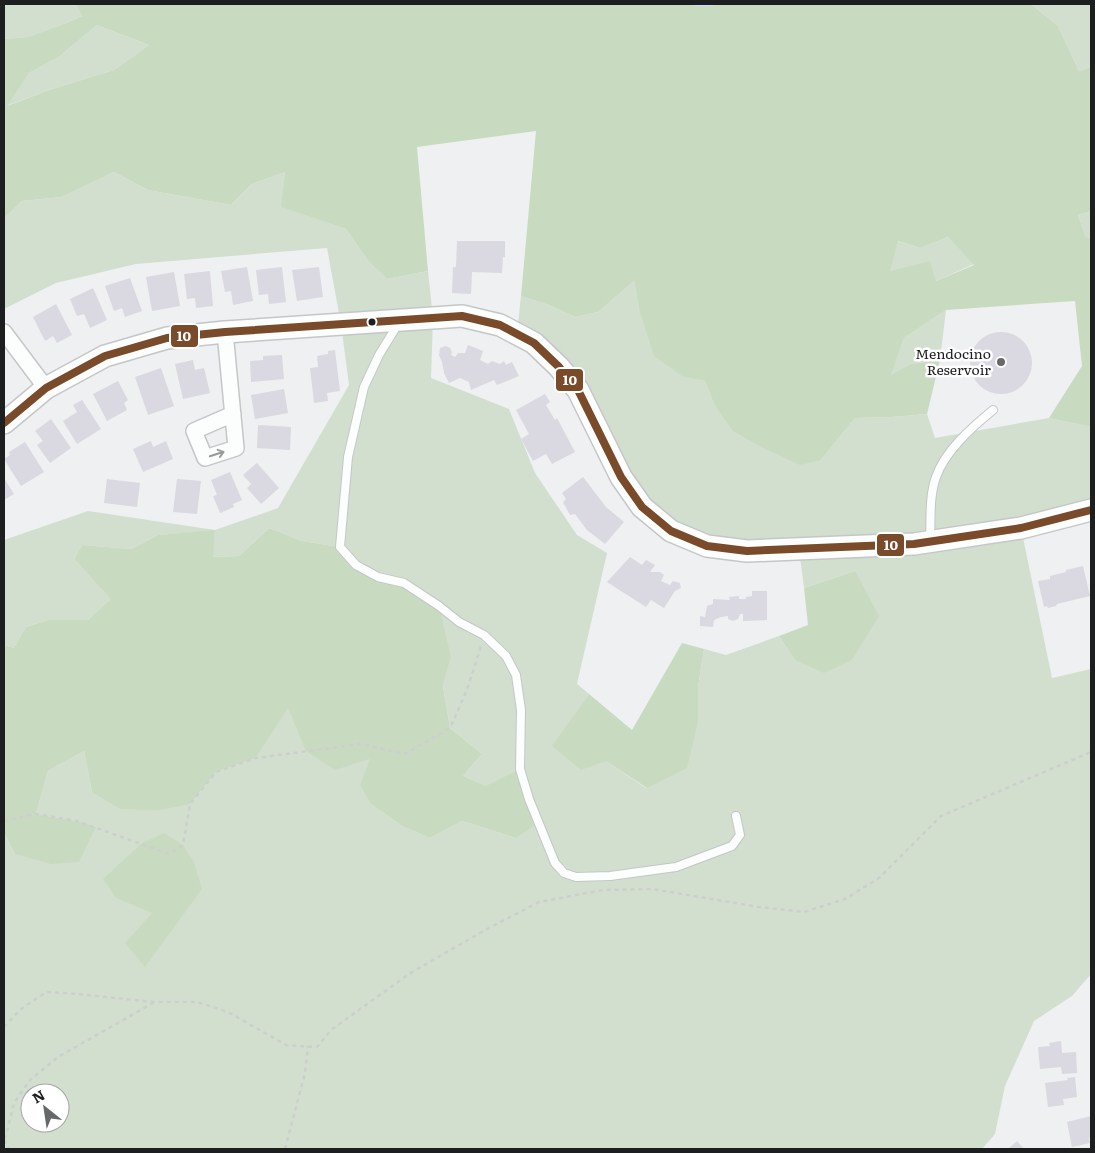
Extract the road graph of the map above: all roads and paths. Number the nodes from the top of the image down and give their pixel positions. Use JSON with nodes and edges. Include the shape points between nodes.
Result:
{"nodes":[{"id":1,"x":400,"y":320,"type":"junction"},
{"id":2,"x":4,"y":332,"type":"edge"},
{"id":3,"x":225,"y":332,"type":"junction"},
{"id":4,"x":46,"y":388,"type":"junction"},
{"id":5,"x":993,"y":410,"type":"dead end"},
{"id":6,"x":232,"y":414,"type":"dead end"},
{"id":7,"x":4,"y":423,"type":"edge"},
{"id":8,"x":1091,"y":510,"type":"edge"},
{"id":9,"x":930,"y":541,"type":"junction"},
{"id":10,"x":484,"y":635,"type":"junction"},
{"id":11,"x":1091,"y":752,"type":"edge"},
{"id":12,"x":736,"y":816,"type":"dead end"},
{"id":13,"x":4,"y":821,"type":"edge"},
{"id":14,"x":154,"y":1002,"type":"junction"},
{"id":15,"x":4,"y":1027,"type":"edge"},
{"id":16,"x":308,"y":1046,"type":"junction"},
{"id":17,"x":4,"y":1139,"type":"edge"},
{"id":18,"x":9,"y":1149,"type":"edge"},
{"id":19,"x":285,"y":1149,"type":"edge"}],
"edges":[{"from":1,"to":3,"type":"street"},
{"from":1,"to":9,"type":"street","via":[[462,316],[500,325],[534,343],[578,390],[621,477],[642,507],[671,531],[707,546],[747,551]]},
{"from":1,"to":10,"type":"lane","via":[[364,387],[348,457],[340,547],[356,565],[378,577],[404,583],[459,622]]},
{"from":2,"to":4,"type":"street"},
{"from":3,"to":4,"type":"street","via":[[167,338],[105,356]]},
{"from":3,"to":6,"type":"street"},
{"from":4,"to":7,"type":"street"},
{"from":5,"to":9,"type":"lane","via":[[945,458],[935,478]]},
{"from":8,"to":9,"type":"street","via":[[1021,528]]},
{"from":10,"to":12,"type":"lane","via":[[506,656],[516,675],[521,710],[520,769],[555,863],[564,873],[576,877],[610,876],[676,867],[732,846],[740,835]]},
{"from":10,"to":13,"type":"path","via":[[467,690],[450,728],[406,754],[361,744],[256,758],[216,772],[190,804],[183,845],[169,854],[77,821],[36,814]]},
{"from":11,"to":16,"type":"path","via":[[941,816],[879,878],[845,900],[804,912],[652,889],[603,890],[539,902],[409,974],[331,1030],[317,1047]]},
{"from":14,"to":15,"type":"path","via":[[46,992],[20,1009]]},
{"from":14,"to":16,"type":"path","via":[[197,1002],[228,1012],[286,1045]]},
{"from":14,"to":17,"type":"path","via":[[58,1056],[30,1080],[14,1103]]},
{"from":16,"to":19,"type":"path","via":[[305,1073]]},
{"from":17,"to":18,"type":"path"}]}
